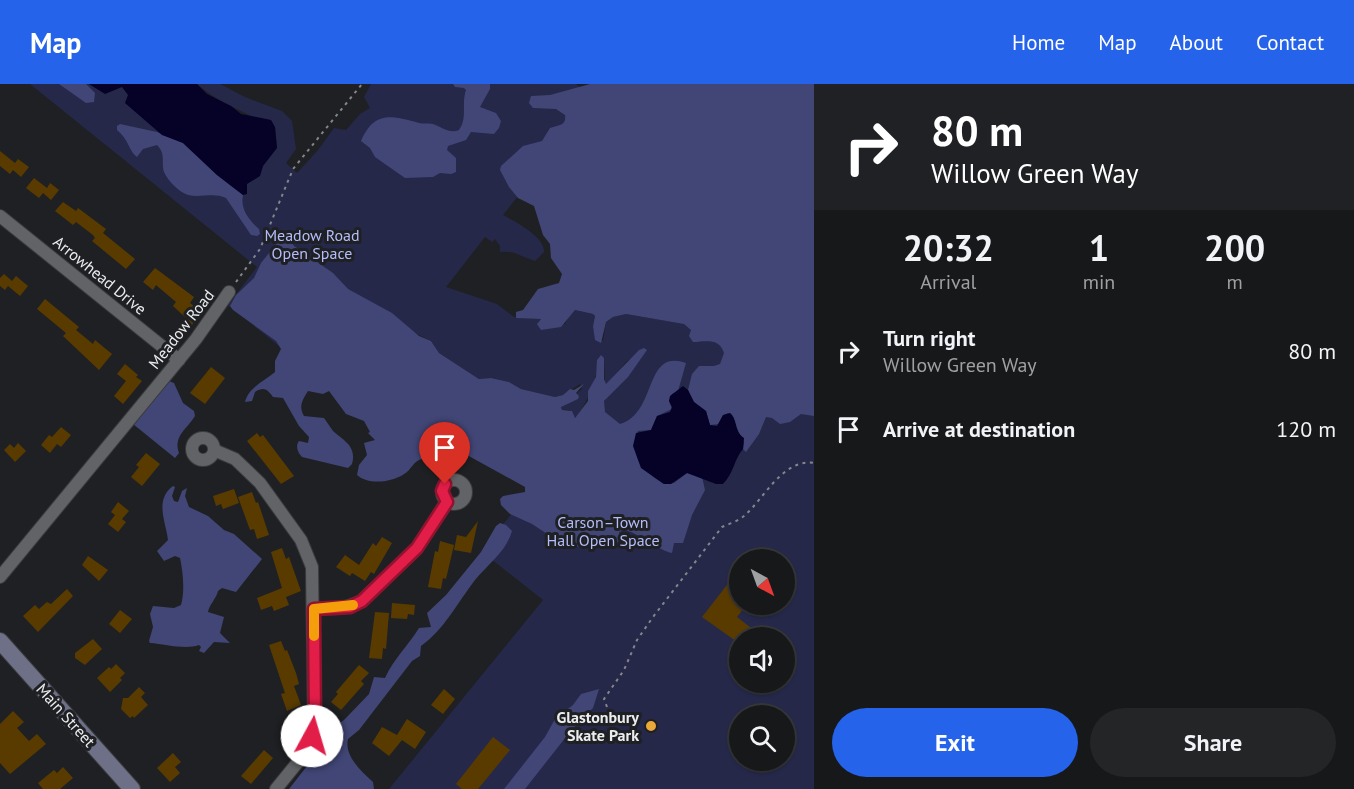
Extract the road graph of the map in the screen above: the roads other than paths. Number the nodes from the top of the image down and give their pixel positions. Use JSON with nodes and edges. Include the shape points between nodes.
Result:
{"nodes":[{"id":1,"x":0,"y":216,"type":"edge"},
{"id":2,"x":229,"y":292,"type":"road end"},
{"id":3,"x":179,"y":360,"type":"junction"},
{"id":4,"x":214,"y":450,"type":"dead end"},
{"id":5,"x":447,"y":502,"type":"dead end"},
{"id":6,"x":0,"y":578,"type":"edge"},
{"id":7,"x":314,"y":609,"type":"junction"},
{"id":8,"x":0,"y":640,"type":"edge"},
{"id":9,"x":132,"y":789,"type":"edge"},
{"id":10,"x":276,"y":789,"type":"edge"}],
"edges":[{"from":1,"to":3,"type":"street","name":"Arrowhead Drive"},
{"from":2,"to":3,"type":"street","name":"Meadow Road"},
{"from":3,"to":6,"type":"street","name":"Meadow Road"},
{"from":4,"to":7,"type":"street","via":[[235,459],[252,474],[301,540],[312,567]]},
{"from":5,"to":7,"type":"street","via":[[417,548],[362,601],[350,607]]},
{"from":7,"to":10,"type":"street","via":[[314,728],[302,757]]},
{"from":8,"to":9,"type":"main road","name":"Main Street"}]}
